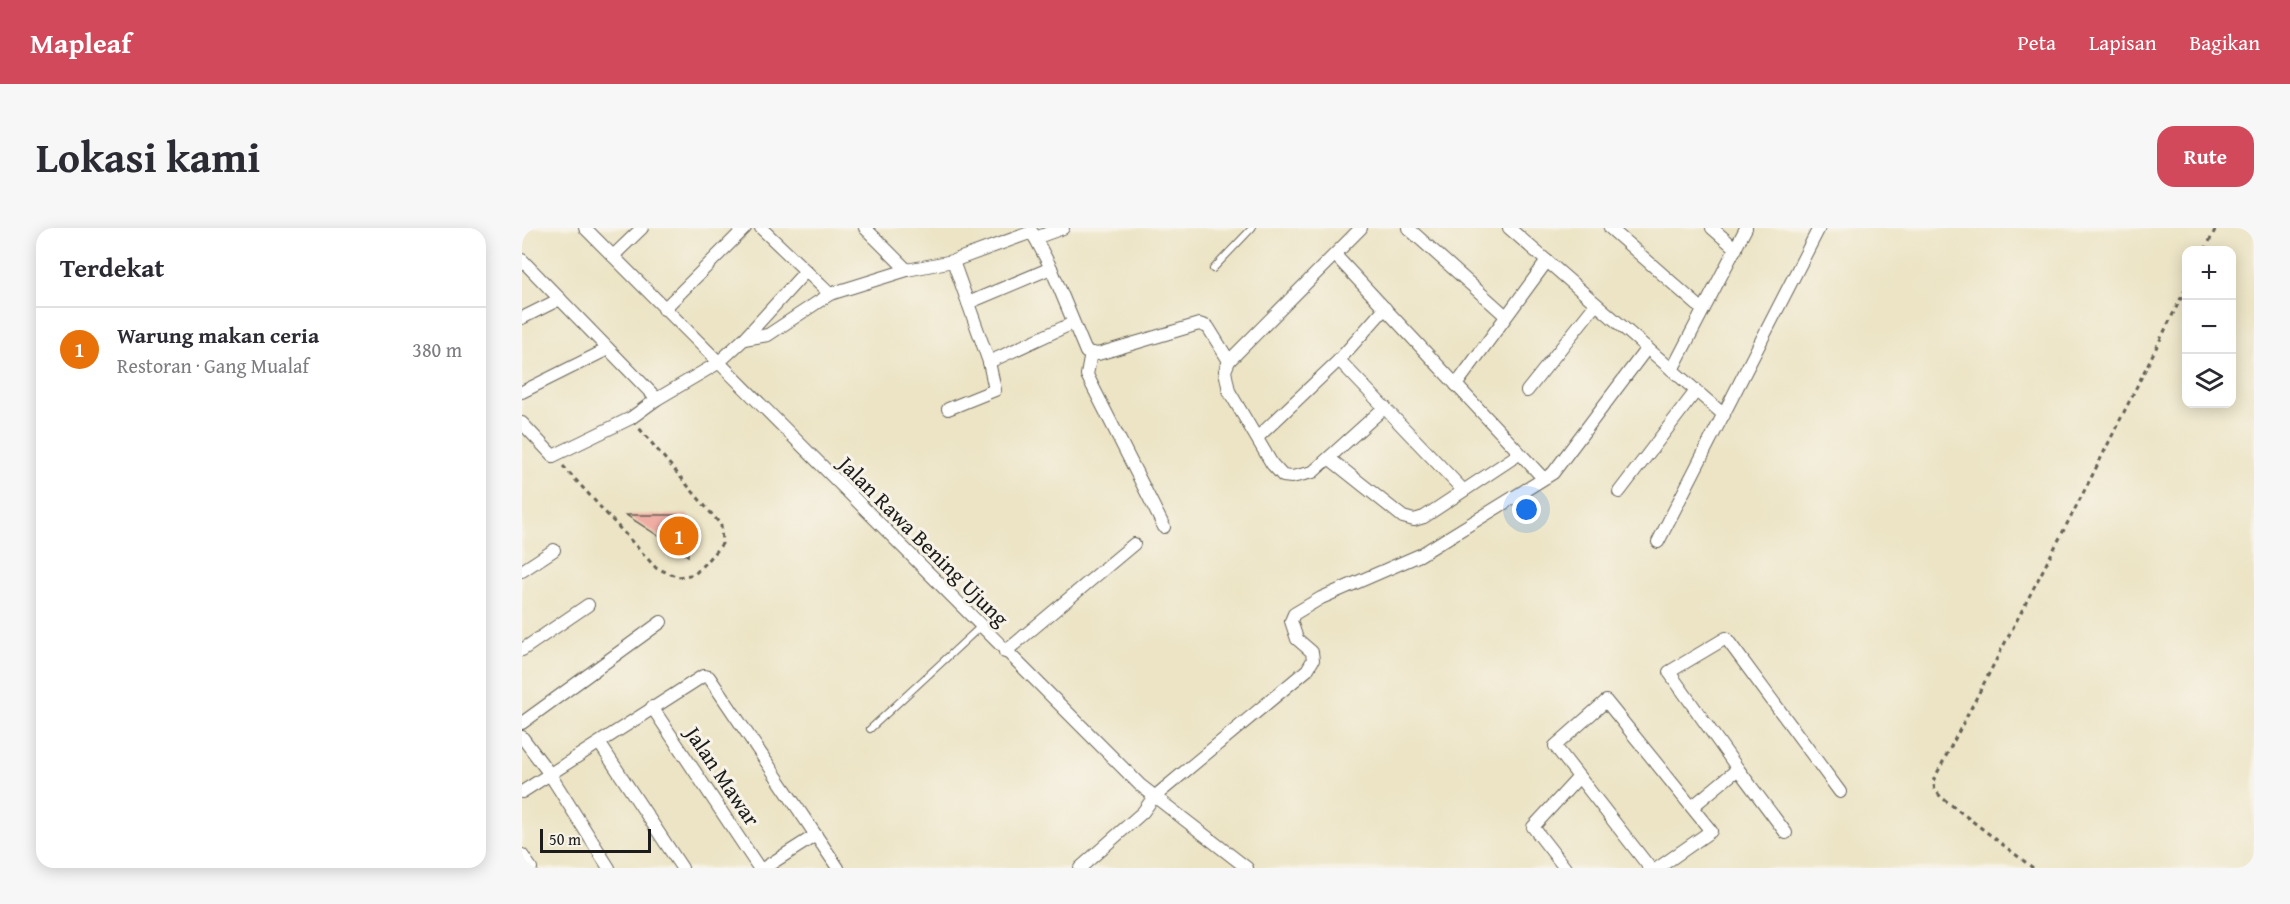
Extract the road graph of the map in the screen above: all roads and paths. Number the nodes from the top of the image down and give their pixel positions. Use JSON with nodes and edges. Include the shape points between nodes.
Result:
{"nodes":[{"id":1,"x":585,"y":228,"type":"edge"},
{"id":2,"x":642,"y":228,"type":"edge"},
{"id":3,"x":746,"y":228,"type":"edge"},
{"id":4,"x":761,"y":228,"type":"edge"},
{"id":5,"x":865,"y":228,"type":"edge"},
{"id":6,"x":1063,"y":228,"type":"edge"},
{"id":7,"x":1252,"y":228,"type":"edge"},
{"id":8,"x":1361,"y":228,"type":"edge"},
{"id":9,"x":1408,"y":228,"type":"edge"},
{"id":10,"x":1509,"y":228,"type":"edge"},
{"id":11,"x":1610,"y":228,"type":"edge"},
{"id":12,"x":1712,"y":228,"type":"edge"},
{"id":13,"x":1746,"y":228,"type":"edge"},
{"id":14,"x":1819,"y":228,"type":"edge"},
{"id":15,"x":2216,"y":228,"type":"edge"},
{"id":16,"x":1032,"y":233,"type":"edge"},
{"id":17,"x":2207,"y":246,"type":"edge"},
{"id":18,"x":1736,"y":249,"type":"junction"},
{"id":19,"x":613,"y":256,"type":"junction"},
{"id":20,"x":1336,"y":256,"type":"junction"},
{"id":21,"x":522,"y":260,"type":"edge"},
{"id":22,"x":953,"y":261,"type":"junction"},
{"id":23,"x":1546,"y":261,"type":"junction"},
{"id":24,"x":1051,"y":268,"type":"junction"},
{"id":25,"x":1213,"y":269,"type":"dead end"},
{"id":26,"x":907,"y":270,"type":"junction"},
{"id":27,"x":805,"y":272,"type":"junction"},
{"id":28,"x":830,"y":294,"type":"junction"},
{"id":29,"x":2182,"y":298,"type":"edge"},
{"id":30,"x":560,"y":299,"type":"junction"},
{"id":31,"x":968,"y":303,"type":"junction"},
{"id":32,"x":1596,"y":303,"type":"junction"},
{"id":33,"x":1385,"y":308,"type":"junction"},
{"id":34,"x":664,"y":309,"type":"junction"},
{"id":35,"x":1703,"y":310,"type":"junction"},
{"id":36,"x":1506,"y":316,"type":"junction"},
{"id":37,"x":522,"y":318,"type":"edge"},
{"id":38,"x":1073,"y":323,"type":"junction"},
{"id":39,"x":744,"y":339,"type":"junction"},
{"id":40,"x":1647,"y":348,"type":"junction"},
{"id":41,"x":608,"y":349,"type":"junction"},
{"id":42,"x":1091,"y":353,"type":"junction"},
{"id":43,"x":1339,"y":360,"type":"junction"},
{"id":44,"x":1229,"y":361,"type":"junction"},
{"id":45,"x":988,"y":362,"type":"junction"},
{"id":46,"x":718,"y":363,"type":"junction"},
{"id":47,"x":1672,"y":370,"type":"junction"},
{"id":48,"x":1456,"y":385,"type":"junction"},
{"id":49,"x":1527,"y":391,"type":"dead end"},
{"id":50,"x":1696,"y":391,"type":"junction"},
{"id":51,"x":522,"y":392,"type":"edge"},
{"id":52,"x":657,"y":399,"type":"junction"},
{"id":53,"x":1385,"y":407,"type":"junction"},
{"id":54,"x":948,"y":409,"type":"dead end"},
{"id":55,"x":1724,"y":415,"type":"junction"},
{"id":56,"x":631,"y":418,"type":"junction"},
{"id":57,"x":522,"y":423,"type":"edge"},
{"id":58,"x":1258,"y":437,"type":"junction"},
{"id":59,"x":1519,"y":454,"type":"junction"},
{"id":60,"x":554,"y":456,"type":"junction"},
{"id":61,"x":1330,"y":459,"type":"junction"},
{"id":62,"x":1543,"y":478,"type":"junction"},
{"id":63,"x":1463,"y":490,"type":"junction"},
{"id":64,"x":1619,"y":492,"type":"dead end"},
{"id":65,"x":1164,"y":527,"type":"dead end"},
{"id":66,"x":1658,"y":542,"type":"dead end"},
{"id":67,"x":1134,"y":544,"type":"dead end"},
{"id":68,"x":554,"y":549,"type":"dead end"},
{"id":69,"x":522,"y":571,"type":"edge"},
{"id":70,"x":588,"y":605,"type":"dead end"},
{"id":71,"x":662,"y":622,"type":"dead end"},
{"id":72,"x":981,"y":627,"type":"junction"},
{"id":73,"x":522,"y":650,"type":"edge"},
{"id":74,"x":1005,"y":652,"type":"junction"},
{"id":75,"x":652,"y":707,"type":"junction"},
{"id":76,"x":522,"y":723,"type":"edge"},
{"id":77,"x":870,"y":729,"type":"dead end"},
{"id":78,"x":522,"y":737,"type":"edge"},
{"id":79,"x":600,"y":744,"type":"junction"},
{"id":80,"x":1738,"y":769,"type":"junction"},
{"id":81,"x":549,"y":773,"type":"junction"},
{"id":82,"x":1579,"y":777,"type":"junction"},
{"id":83,"x":522,"y":792,"type":"edge"},
{"id":84,"x":1840,"y":792,"type":"dead end"},
{"id":85,"x":1153,"y":798,"type":"junction"},
{"id":86,"x":1692,"y":807,"type":"junction"},
{"id":87,"x":1786,"y":833,"type":"dead end"},
{"id":88,"x":816,"y":835,"type":"junction"},
{"id":89,"x":522,"y":855,"type":"edge"},
{"id":90,"x":531,"y":868,"type":"edge"},
{"id":91,"x":609,"y":868,"type":"edge"},
{"id":92,"x":682,"y":868,"type":"edge"},
{"id":93,"x":759,"y":868,"type":"edge"},
{"id":94,"x":764,"y":868,"type":"edge"},
{"id":95,"x":838,"y":868,"type":"edge"},
{"id":96,"x":1080,"y":868,"type":"edge"},
{"id":97,"x":1247,"y":868,"type":"edge"},
{"id":98,"x":1565,"y":868,"type":"edge"},
{"id":99,"x":1650,"y":868,"type":"edge"},
{"id":100,"x":1658,"y":868,"type":"edge"},
{"id":101,"x":2033,"y":868,"type":"edge"}],
"edges":[{"from":1,"to":19,"type":"street","name":"Jalan Rawa Bening Ujung"},
{"from":2,"to":19,"type":"street"},
{"from":3,"to":34,"type":"street"},
{"from":4,"to":27,"type":"street"},
{"from":5,"to":26,"type":"street"},
{"from":6,"to":16,"type":"street"},
{"from":7,"to":25,"type":"lane"},
{"from":8,"to":20,"type":"street"},
{"from":9,"to":36,"type":"street"},
{"from":10,"to":23,"type":"street"},
{"from":11,"to":35,"type":"street"},
{"from":12,"to":18,"type":"street"},
{"from":13,"to":18,"type":"street"},
{"from":14,"to":55,"type":"street"},
{"from":15,"to":17,"type":"path"},
{"from":16,"to":22,"type":"street"},
{"from":16,"to":24,"type":"street"},
{"from":18,"to":35,"type":"street"},
{"from":19,"to":34,"type":"street","name":"Jalan Rawa Bening Ujung"},
{"from":20,"to":33,"type":"street"},
{"from":20,"to":44,"type":"street"},
{"from":21,"to":30,"type":"street"},
{"from":22,"to":26,"type":"street"},
{"from":22,"to":31,"type":"street"},
{"from":23,"to":32,"type":"street"},
{"from":23,"to":36,"type":"street"},
{"from":24,"to":31,"type":"street"},
{"from":24,"to":38,"type":"street"},
{"from":26,"to":28,"type":"street"},
{"from":27,"to":28,"type":"street"},
{"from":27,"to":39,"type":"street"},
{"from":28,"to":39,"type":"street","via":[[768,335]]},
{"from":29,"to":101,"type":"path","via":[[1933,781],[1941,797]]},
{"from":30,"to":37,"type":"street"},
{"from":30,"to":41,"type":"street"},
{"from":31,"to":45,"type":"street"},
{"from":32,"to":40,"type":"street"},
{"from":32,"to":49,"type":"street"},
{"from":33,"to":43,"type":"street"},
{"from":33,"to":48,"type":"street"},
{"from":34,"to":46,"type":"street","name":"Jalan Rawa Bening Ujung"},
{"from":35,"to":47,"type":"street"},
{"from":36,"to":48,"type":"street"},
{"from":38,"to":42,"type":"street","via":[[1086,352]]},
{"from":38,"to":45,"type":"street"},
{"from":39,"to":46,"type":"street"},
{"from":40,"to":47,"type":"street"},
{"from":40,"to":62,"type":"street","via":[[1568,457]]},
{"from":41,"to":51,"type":"street"},
{"from":41,"to":52,"type":"street"},
{"from":42,"to":44,"type":"street","via":[[1199,324],[1208,327]]},
{"from":42,"to":65,"type":"street","via":[[1088,375]]},
{"from":43,"to":53,"type":"street"},
{"from":43,"to":58,"type":"street"},
{"from":44,"to":58,"type":"street","via":[[1225,371],[1229,391]]},
{"from":45,"to":54,"type":"street","via":[[995,390]]},
{"from":46,"to":52,"type":"street"},
{"from":46,"to":72,"type":"street","name":"Jalan Rawa Bening Ujung"},
{"from":47,"to":50,"type":"street"},
{"from":48,"to":59,"type":"street"},
{"from":50,"to":55,"type":"street"},
{"from":50,"to":64,"type":"street"},
{"from":52,"to":56,"type":"street"},
{"from":53,"to":61,"type":"street"},
{"from":53,"to":63,"type":"street"},
{"from":55,"to":66,"type":"street"},
{"from":56,"to":60,"type":"street"},
{"from":56,"to":60,"type":"path","via":[[721,525],[722,544],[695,574],[678,577],[656,568]]},
{"from":57,"to":60,"type":"street"},
{"from":58,"to":61,"type":"street","via":[[1283,476],[1313,472]]},
{"from":59,"to":62,"type":"street"},
{"from":59,"to":63,"type":"street"},
{"from":61,"to":63,"type":"street","via":[[1403,516],[1414,520],[1424,518]]},
{"from":62,"to":85,"type":"street","via":[[1420,555],[1321,598],[1294,614],[1297,639],[1312,652],[1313,660],[1307,669]]},
{"from":67,"to":74,"type":"street"},
{"from":68,"to":69,"type":"street"},
{"from":70,"to":73,"type":"street"},
{"from":71,"to":76,"type":"street"},
{"from":72,"to":74,"type":"street","name":"Jalan Rawa Bening Ujung"},
{"from":72,"to":77,"type":"lane"},
{"from":74,"to":85,"type":"street","name":"Jalan Rawa Bening Ujung"},
{"from":75,"to":79,"type":"street"},
{"from":75,"to":88,"type":"street","via":[[703,676],[709,677]]},
{"from":75,"to":93,"type":"street","name":"Jalan Mawar"},
{"from":78,"to":81,"type":"street"},
{"from":79,"to":81,"type":"street"},
{"from":79,"to":92,"type":"street"},
{"from":80,"to":84,"type":"street","via":[[1669,672],[1726,638]]},
{"from":80,"to":86,"type":"street"},
{"from":80,"to":87,"type":"street"},
{"from":81,"to":83,"type":"street"},
{"from":81,"to":91,"type":"street"},
{"from":82,"to":86,"type":"street","via":[[1555,746],[1606,701]]},
{"from":82,"to":98,"type":"street","via":[[1533,827]]},
{"from":82,"to":99,"type":"street"},
{"from":85,"to":96,"type":"street","via":[[1143,812]]},
{"from":85,"to":97,"type":"street","name":"Jalan Rawa Bening Ujung"},
{"from":86,"to":100,"type":"street","via":[[1711,831]]},
{"from":88,"to":94,"type":"street"},
{"from":88,"to":95,"type":"street"},
{"from":89,"to":90,"type":"street"}]}
